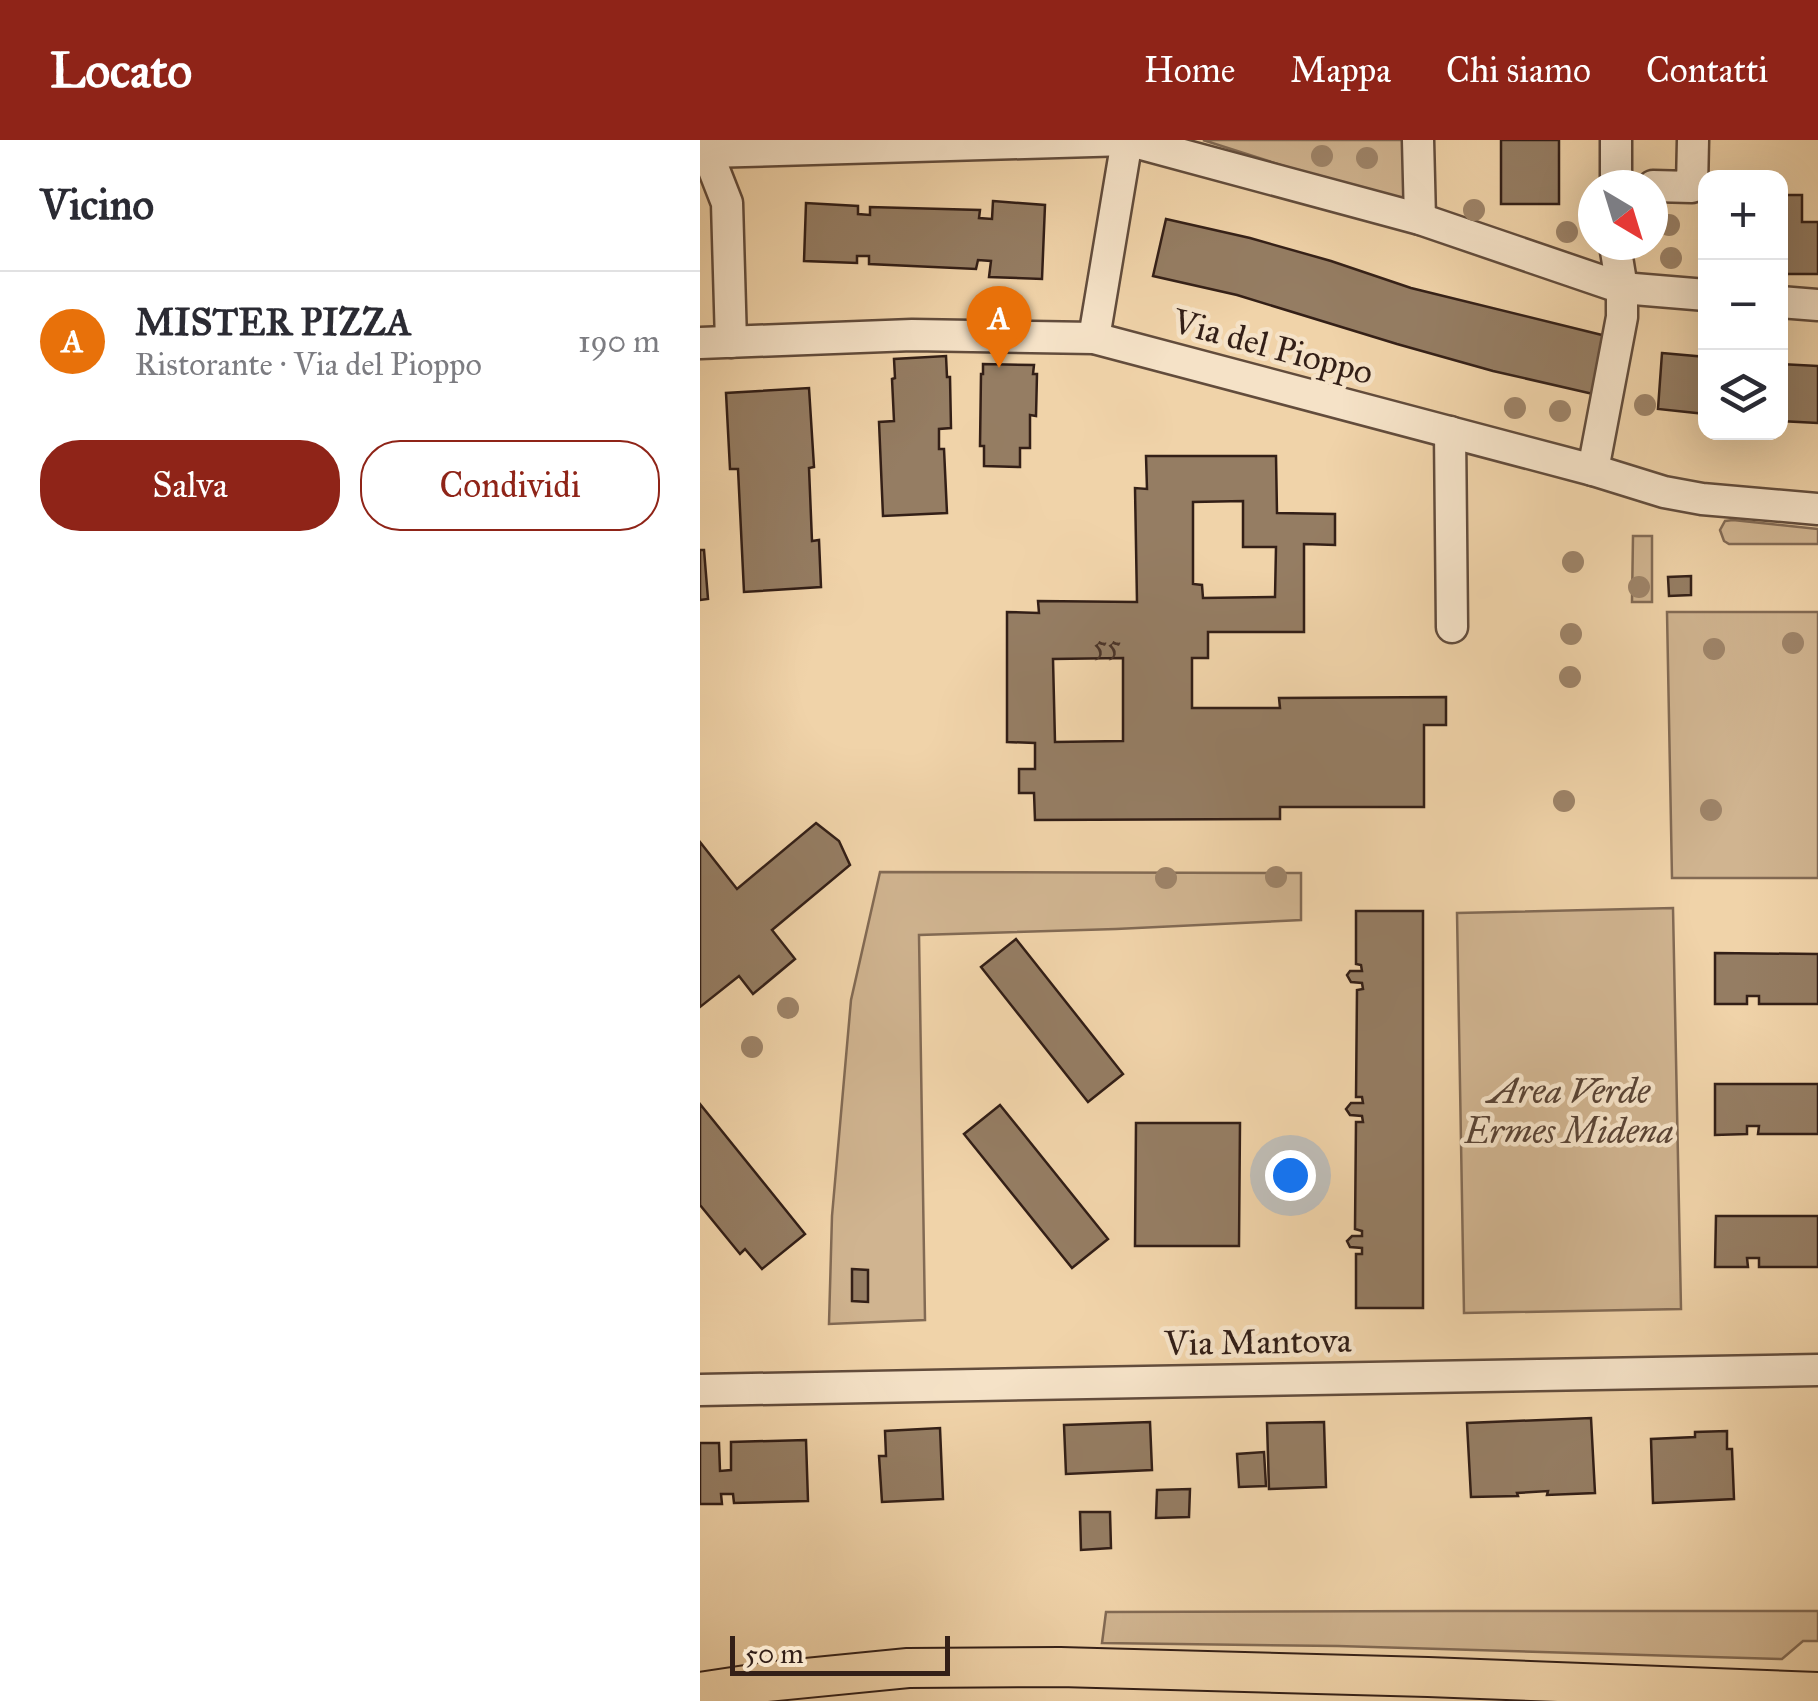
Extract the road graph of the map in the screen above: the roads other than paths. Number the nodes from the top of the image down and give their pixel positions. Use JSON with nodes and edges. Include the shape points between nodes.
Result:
{"nodes":[{"id":1,"x":1127,"y":140,"type":"edge"},
{"id":2,"x":1418,"y":140,"type":"edge"},
{"id":3,"x":1616,"y":140,"type":"edge"},
{"id":4,"x":1693,"y":140,"type":"edge"},
{"id":5,"x":995,"y":142,"type":"edge"},
{"id":6,"x":835,"y":144,"type":"edge"},
{"id":7,"x":707,"y":146,"type":"edge"},
{"id":8,"x":1616,"y":170,"type":"edge"},
{"id":9,"x":1668,"y":186,"type":"edge"},
{"id":10,"x":1420,"y":218,"type":"junction"},
{"id":11,"x":1617,"y":260,"type":"edge"},
{"id":12,"x":1622,"y":288,"type":"junction"},
{"id":13,"x":1698,"y":294,"type":"edge"},
{"id":14,"x":1788,"y":303,"type":"edge"},
{"id":15,"x":1818,"y":305,"type":"edge"},
{"id":16,"x":1094,"y":338,"type":"junction"},
{"id":17,"x":731,"y":342,"type":"junction"},
{"id":18,"x":700,"y":343,"type":"edge"},
{"id":19,"x":1450,"y":432,"type":"junction"},
{"id":20,"x":1593,"y":470,"type":"junction"},
{"id":21,"x":1818,"y":509,"type":"edge"},
{"id":22,"x":1452,"y":628,"type":"dead end"},
{"id":23,"x":1818,"y":1370,"type":"edge"},
{"id":24,"x":700,"y":1390,"type":"edge"},
{"id":25,"x":1429,"y":1689,"type":"edge"},
{"id":26,"x":700,"y":1692,"type":"edge"},
{"id":27,"x":1818,"y":1692,"type":"edge"}],
"edges":[{"from":1,"to":5,"type":"street"},
{"from":1,"to":10,"type":"street"},
{"from":1,"to":16,"type":"street"},
{"from":2,"to":10,"type":"street"},
{"from":3,"to":8,"type":"street"},
{"from":4,"to":9,"type":"street","via":[[1692,187]]},
{"from":5,"to":6,"type":"street"},
{"from":6,"to":7,"type":"street"},
{"from":7,"to":17,"type":"street","via":[[727,202]]},
{"from":10,"to":12,"type":"street"},
{"from":11,"to":12,"type":"street"},
{"from":12,"to":13,"type":"street"},
{"from":12,"to":20,"type":"street"},
{"from":14,"to":15,"type":"street"},
{"from":16,"to":17,"type":"street","name":"Via del Pioppo","via":[[912,335]]},
{"from":16,"to":19,"type":"street","name":"Via del Pioppo"},
{"from":17,"to":18,"type":"street","name":"Via del Pioppo"},
{"from":19,"to":20,"type":"street","name":"Via del Pioppo"},
{"from":19,"to":22,"type":"street"},
{"from":20,"to":21,"type":"street","name":"Via del Pioppo","via":[[1664,492]]},
{"from":23,"to":24,"type":"street","name":"Via Mantova"},
{"from":25,"to":26,"type":"main road","via":[[1060,1668],[908,1668]]},
{"from":25,"to":27,"type":"main road"}]}
